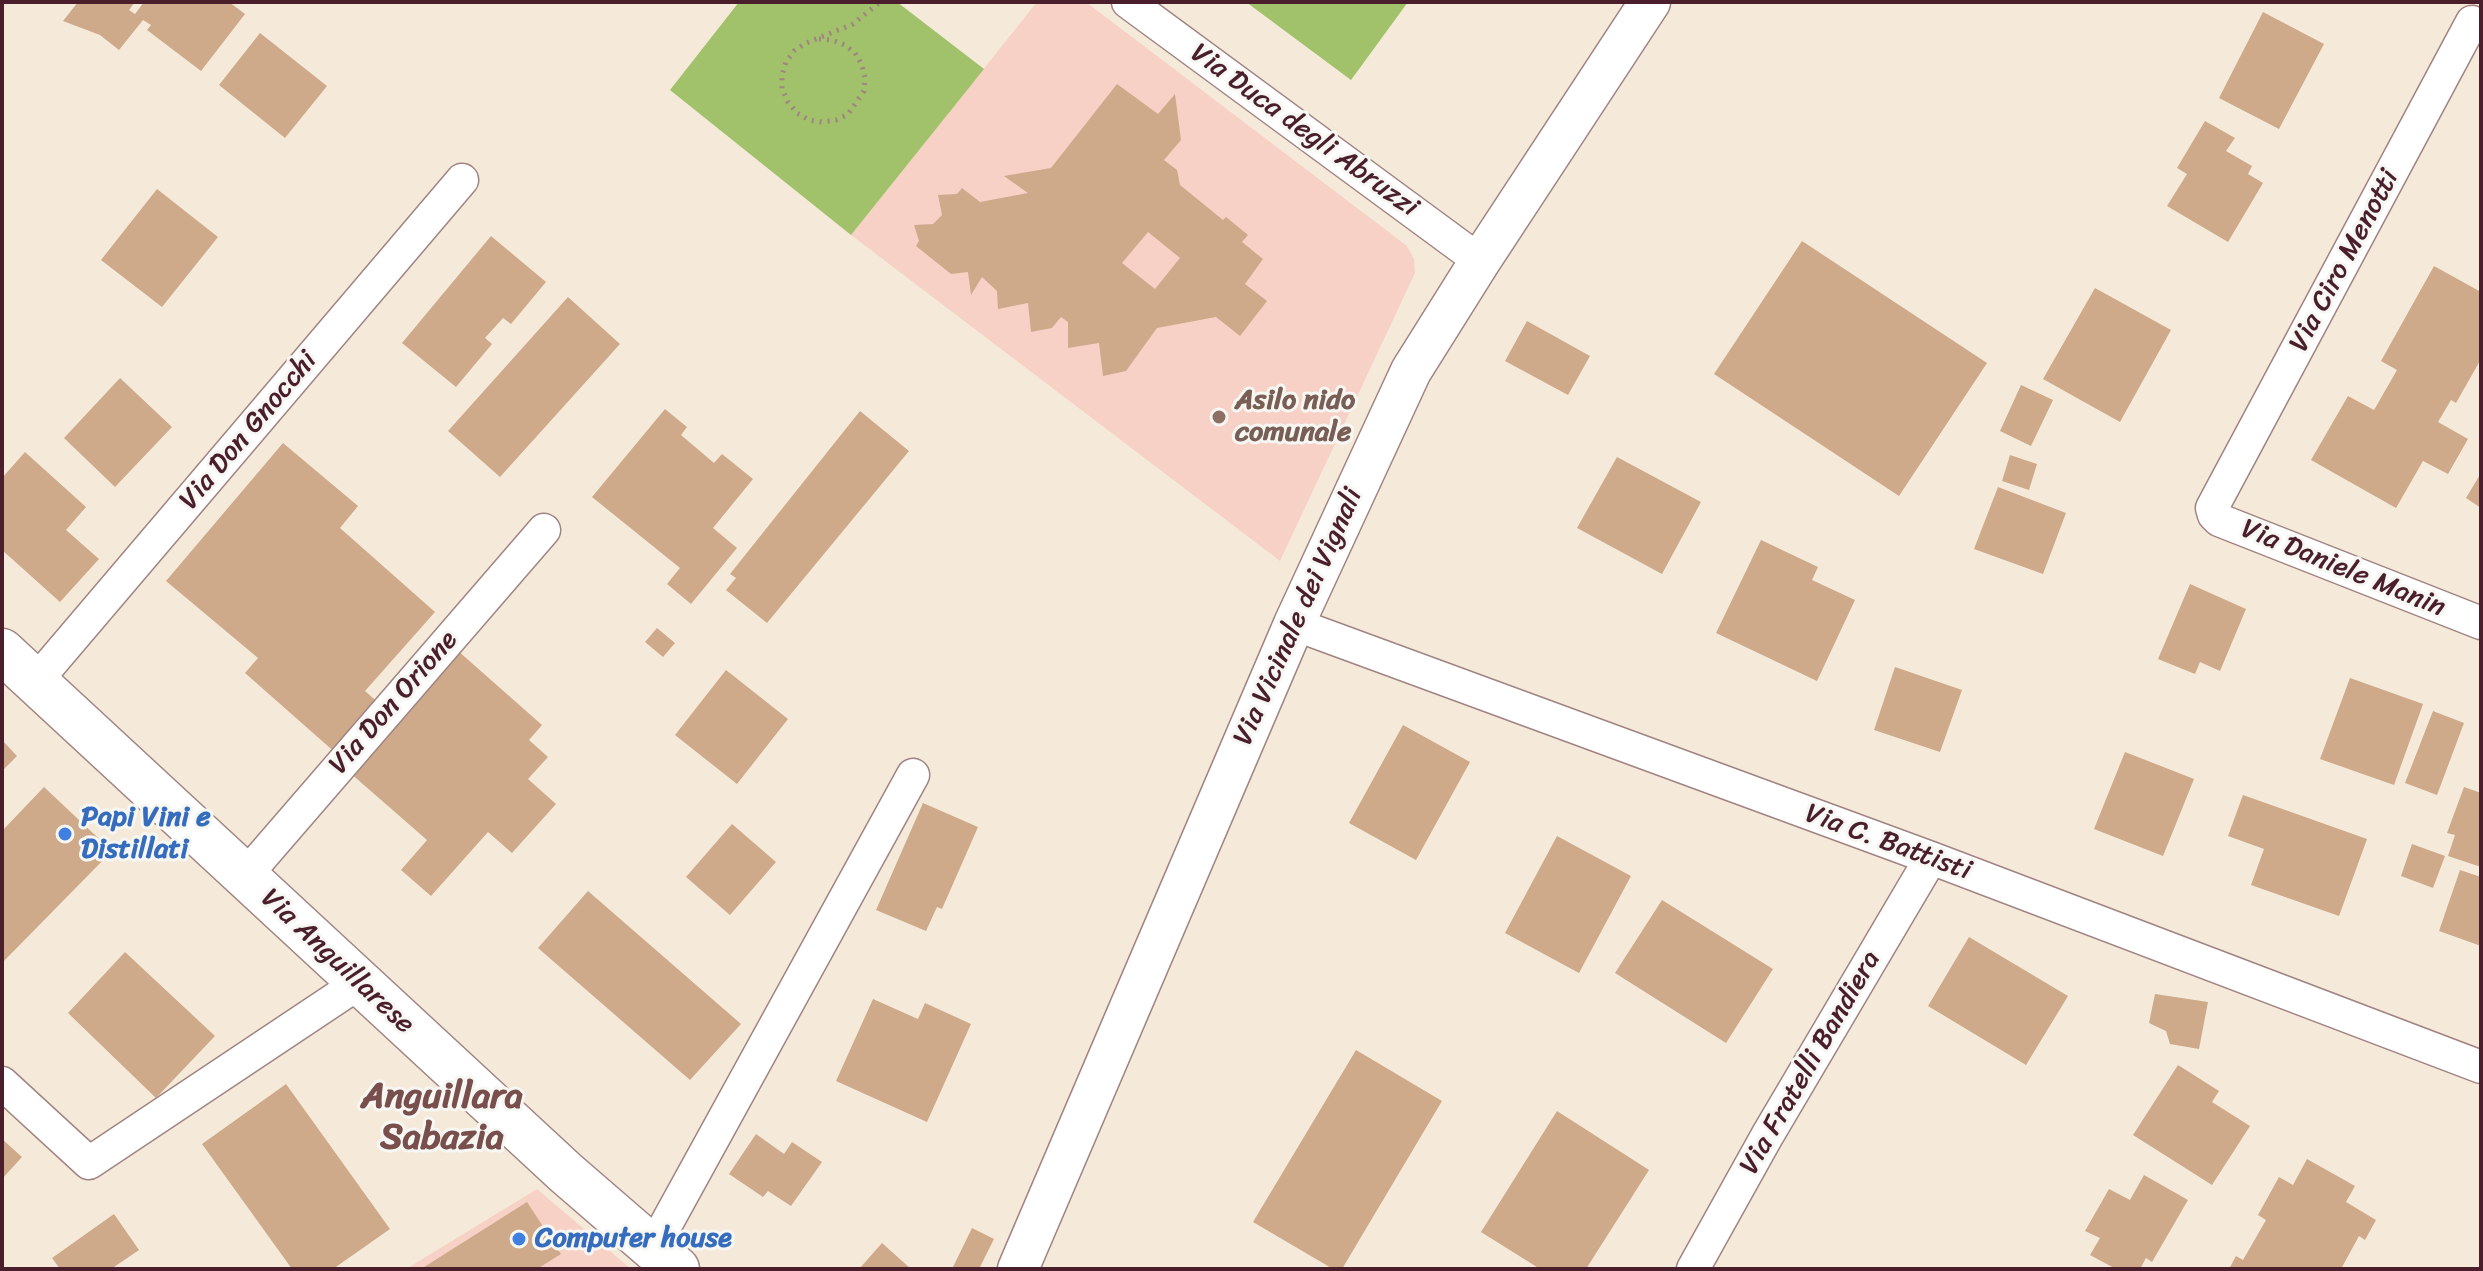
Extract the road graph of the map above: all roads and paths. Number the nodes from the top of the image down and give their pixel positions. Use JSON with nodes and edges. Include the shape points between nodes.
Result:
{"nodes":[{"id":1,"x":880,"y":2,"type":"edge"},
{"id":2,"x":1128,"y":2,"type":"edge"},
{"id":3,"x":1650,"y":2,"type":"edge"},
{"id":4,"x":2481,"y":27,"type":"edge"},
{"id":5,"x":819,"y":39,"type":"junction"},
{"id":6,"x":462,"y":180,"type":"dead end"},
{"id":7,"x":1480,"y":261,"type":"junction"},
{"id":8,"x":2212,"y":508,"type":"joint"},
{"id":9,"x":544,"y":530,"type":"dead end"},
{"id":10,"x":2481,"y":623,"type":"edge"},
{"id":11,"x":1294,"y":624,"type":"junction"},
{"id":12,"x":2,"y":651,"type":"edge"},
{"id":13,"x":36,"y":681,"type":"junction"},
{"id":14,"x":913,"y":775,"type":"dead end"},
{"id":15,"x":1931,"y":858,"type":"junction"},
{"id":16,"x":245,"y":876,"type":"junction"},
{"id":17,"x":359,"y":983,"type":"junction"},
{"id":18,"x":2481,"y":1067,"type":"edge"},
{"id":19,"x":2,"y":1083,"type":"edge"},
{"id":20,"x":665,"y":1258,"type":"edge"},
{"id":21,"x":1018,"y":1269,"type":"edge"},
{"id":22,"x":1693,"y":1269,"type":"edge"}],
"edges":[{"from":1,"to":5,"type":"path","via":[[853,24]]},
{"from":2,"to":7,"type":"street","name":"Via Duca degli Abruzzi"},
{"from":3,"to":7,"type":"street","name":"Via Vicinale dei Vignali"},
{"from":4,"to":8,"type":"street","name":"Via Ciro Menotti","via":[[2472,22]]},
{"from":5,"to":5,"type":"path","via":[[855,53],[865,78],[864,91],[848,114],[822,122],[797,113],[782,89],[786,62],[794,51]]},
{"from":6,"to":13,"type":"street","name":"Via Don Gnocchi"},
{"from":7,"to":11,"type":"street","name":"Via Vicinale dei Vignali","via":[[1411,371]]},
{"from":8,"to":10,"type":"street","name":"Via Daniele Manin","via":[[2219,520]]},
{"from":9,"to":16,"type":"street","name":"Via Don Orione"},
{"from":11,"to":15,"type":"street","name":"Via C. Battisti"},
{"from":11,"to":21,"type":"street","name":"Via Vicinale dei Vignali"},
{"from":12,"to":13,"type":"main road","name":"Via Anguillarese"},
{"from":13,"to":16,"type":"main road","name":"Via Anguillarese"},
{"from":14,"to":20,"type":"street"},
{"from":15,"to":18,"type":"street","name":"Via C. Battisti"},
{"from":15,"to":22,"type":"street","name":"Via Fratelli Bandiera"},
{"from":16,"to":17,"type":"main road","name":"Via Anguillarese"},
{"from":17,"to":19,"type":"street","via":[[89,1163]]},
{"from":17,"to":20,"type":"main road","name":"Via Anguillarese"}]}
